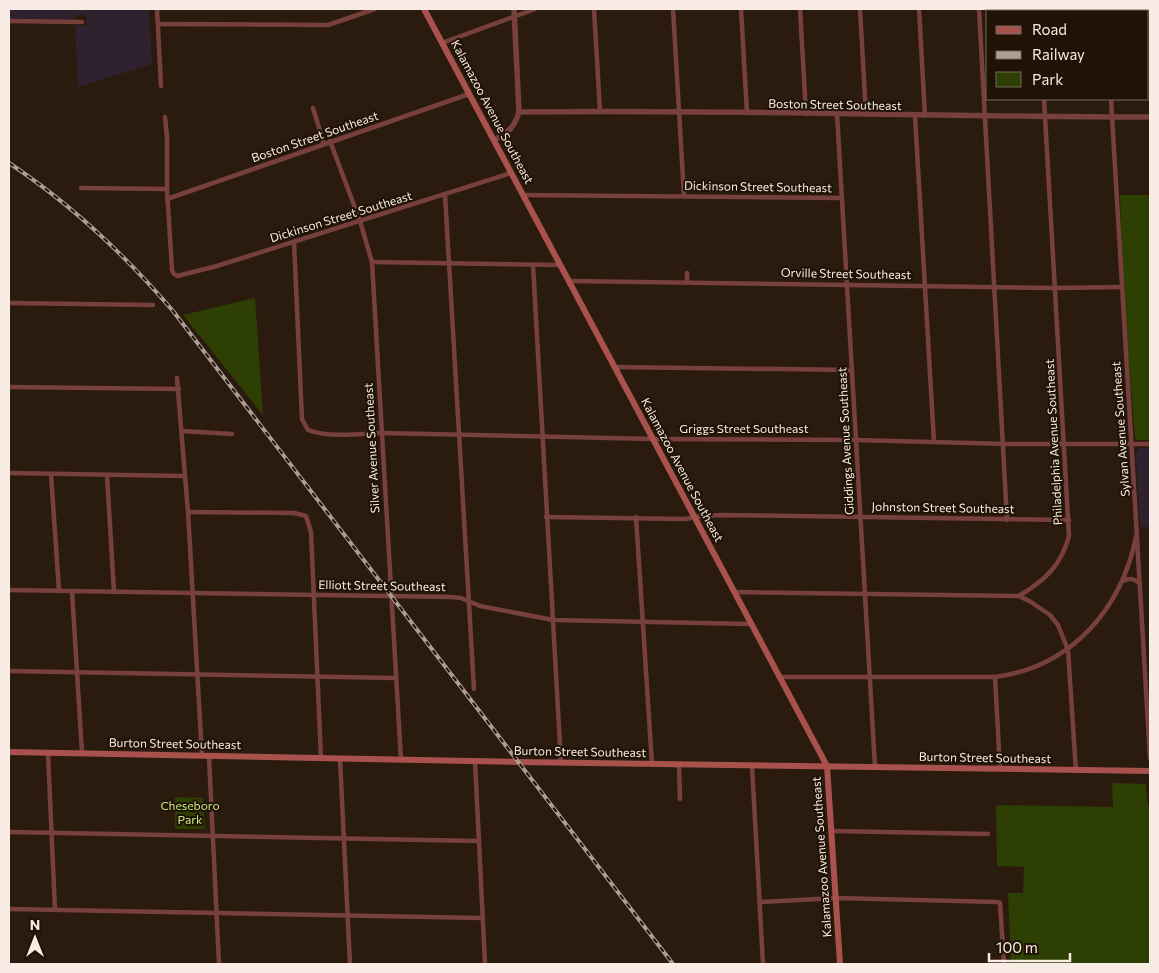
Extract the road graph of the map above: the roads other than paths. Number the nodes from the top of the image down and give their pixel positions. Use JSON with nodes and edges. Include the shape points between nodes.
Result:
{"nodes":[{"id":1,"x":157,"y":9,"type":"edge"},
{"id":2,"x":375,"y":9,"type":"edge"},
{"id":3,"x":424,"y":9,"type":"edge"},
{"id":4,"x":514,"y":9,"type":"edge"},
{"id":5,"x":535,"y":9,"type":"edge"},
{"id":6,"x":594,"y":9,"type":"edge"},
{"id":7,"x":673,"y":9,"type":"edge"},
{"id":8,"x":741,"y":9,"type":"edge"},
{"id":9,"x":800,"y":9,"type":"edge"},
{"id":10,"x":860,"y":9,"type":"edge"},
{"id":11,"x":919,"y":9,"type":"edge"},
{"id":12,"x":979,"y":9,"type":"edge"},
{"id":13,"x":515,"y":17,"type":"junction"},
{"id":14,"x":9,"y":21,"type":"edge"},
{"id":15,"x":82,"y":22,"type":"dead end"},
{"id":16,"x":158,"y":24,"type":"junction"},
{"id":17,"x":442,"y":43,"type":"junction"},
{"id":18,"x":161,"y":86,"type":"dead end"},
{"id":19,"x":469,"y":94,"type":"junction"},
{"id":20,"x":1044,"y":100,"type":"edge"},
{"id":21,"x":1111,"y":100,"type":"edge"},
{"id":22,"x":313,"y":108,"type":"dead end"},
{"id":23,"x":600,"y":111,"type":"junction"},
{"id":24,"x":519,"y":112,"type":"junction"},
{"id":25,"x":680,"y":112,"type":"junction"},
{"id":26,"x":747,"y":113,"type":"junction"},
{"id":27,"x":806,"y":114,"type":"junction"},
{"id":28,"x":837,"y":114,"type":"junction"},
{"id":29,"x":866,"y":115,"type":"junction"},
{"id":30,"x":915,"y":116,"type":"junction"},
{"id":31,"x":925,"y":116,"type":"junction"},
{"id":32,"x":165,"y":117,"type":"dead end"},
{"id":33,"x":984,"y":117,"type":"junction"},
{"id":34,"x":1045,"y":117,"type":"junction"},
{"id":35,"x":1112,"y":117,"type":"junction"},
{"id":36,"x":1150,"y":117,"type":"edge"},
{"id":37,"x":494,"y":140,"type":"junction"},
{"id":38,"x":330,"y":141,"type":"junction"},
{"id":39,"x":324,"y":144,"type":"junction"},
{"id":40,"x":511,"y":173,"type":"junction"},
{"id":41,"x":81,"y":188,"type":"dead end"},
{"id":42,"x":166,"y":189,"type":"junction"},
{"id":43,"x":445,"y":195,"type":"junction"},
{"id":44,"x":523,"y":195,"type":"junction"},
{"id":45,"x":684,"y":196,"type":"junction"},
{"id":46,"x":842,"y":198,"type":"junction"},
{"id":47,"x":167,"y":199,"type":"junction"},
{"id":48,"x":360,"y":221,"type":"junction"},
{"id":49,"x":294,"y":242,"type":"junction"},
{"id":50,"x":372,"y":262,"type":"junction"},
{"id":51,"x":450,"y":262,"type":"junction"},
{"id":52,"x":533,"y":265,"type":"junction"},
{"id":53,"x":560,"y":265,"type":"junction"},
{"id":54,"x":687,"y":274,"type":"dead end"},
{"id":55,"x":569,"y":281,"type":"junction"},
{"id":56,"x":687,"y":282,"type":"junction"},
{"id":57,"x":847,"y":284,"type":"junction"},
{"id":58,"x":925,"y":285,"type":"junction"},
{"id":59,"x":994,"y":286,"type":"junction"},
{"id":60,"x":1122,"y":287,"type":"junction"},
{"id":61,"x":1055,"y":288,"type":"junction"},
{"id":62,"x":9,"y":303,"type":"edge"},
{"id":63,"x":153,"y":305,"type":"dead end"},
{"id":64,"x":614,"y":367,"type":"junction"},
{"id":65,"x":852,"y":370,"type":"junction"},
{"id":66,"x":177,"y":378,"type":"dead end"},
{"id":67,"x":9,"y":386,"type":"edge"},
{"id":68,"x":179,"y":389,"type":"junction"},
{"id":69,"x":182,"y":431,"type":"junction"},
{"id":70,"x":381,"y":433,"type":"junction"},
{"id":71,"x":232,"y":434,"type":"dead end"},
{"id":72,"x":459,"y":435,"type":"junction"},
{"id":73,"x":542,"y":435,"type":"junction"},
{"id":74,"x":653,"y":439,"type":"junction"},
{"id":75,"x":855,"y":440,"type":"junction"},
{"id":76,"x":934,"y":442,"type":"junction"},
{"id":77,"x":1003,"y":444,"type":"junction"},
{"id":78,"x":1065,"y":444,"type":"junction"},
{"id":79,"x":1132,"y":444,"type":"junction"},
{"id":80,"x":1150,"y":444,"type":"edge"},
{"id":81,"x":9,"y":473,"type":"edge"},
{"id":82,"x":51,"y":474,"type":"junction"},
{"id":83,"x":107,"y":474,"type":"junction"},
{"id":84,"x":184,"y":476,"type":"junction"},
{"id":85,"x":188,"y":512,"type":"junction"},
{"id":86,"x":546,"y":516,"type":"junction"},
{"id":87,"x":636,"y":517,"type":"junction"},
{"id":88,"x":695,"y":517,"type":"junction"},
{"id":89,"x":860,"y":517,"type":"junction"},
{"id":90,"x":1008,"y":520,"type":"junction"},
{"id":91,"x":1069,"y":520,"type":"junction"},
{"id":92,"x":1137,"y":529,"type":"junction"},
{"id":93,"x":1122,"y":582,"type":"junction"},
{"id":94,"x":1140,"y":584,"type":"junction"},
{"id":95,"x":9,"y":590,"type":"edge"},
{"id":96,"x":59,"y":591,"type":"junction"},
{"id":97,"x":72,"y":591,"type":"junction"},
{"id":98,"x":114,"y":592,"type":"junction"},
{"id":99,"x":192,"y":592,"type":"junction"},
{"id":100,"x":734,"y":592,"type":"junction"},
{"id":101,"x":864,"y":592,"type":"junction"},
{"id":102,"x":313,"y":595,"type":"junction"},
{"id":103,"x":390,"y":595,"type":"junction"},
{"id":104,"x":1019,"y":596,"type":"junction"},
{"id":105,"x":469,"y":602,"type":"junction"},
{"id":106,"x":553,"y":620,"type":"junction"},
{"id":107,"x":643,"y":622,"type":"junction"},
{"id":108,"x":751,"y":624,"type":"junction"},
{"id":109,"x":1068,"y":650,"type":"junction"},
{"id":110,"x":9,"y":671,"type":"edge"},
{"id":111,"x":78,"y":673,"type":"junction"},
{"id":112,"x":197,"y":675,"type":"junction"},
{"id":113,"x":318,"y":677,"type":"junction"},
{"id":114,"x":780,"y":677,"type":"junction"},
{"id":115,"x":870,"y":677,"type":"junction"},
{"id":116,"x":995,"y":677,"type":"junction"},
{"id":117,"x":396,"y":678,"type":"junction"},
{"id":118,"x":474,"y":688,"type":"dead end"},
{"id":119,"x":9,"y":752,"type":"edge"},
{"id":120,"x":48,"y":753,"type":"junction"},
{"id":121,"x":82,"y":754,"type":"junction"},
{"id":122,"x":205,"y":756,"type":"junction"},
{"id":123,"x":322,"y":758,"type":"junction"},
{"id":124,"x":1150,"y":758,"type":"edge"},
{"id":125,"x":340,"y":759,"type":"junction"},
{"id":126,"x":401,"y":760,"type":"junction"},
{"id":127,"x":475,"y":761,"type":"junction"},
{"id":128,"x":561,"y":763,"type":"junction"},
{"id":129,"x":652,"y":764,"type":"junction"},
{"id":130,"x":678,"y":764,"type":"junction"},
{"id":131,"x":752,"y":766,"type":"junction"},
{"id":132,"x":827,"y":766,"type":"junction"},
{"id":133,"x":875,"y":767,"type":"junction"},
{"id":134,"x":1000,"y":769,"type":"junction"},
{"id":135,"x":1076,"y":771,"type":"junction"},
{"id":136,"x":1150,"y":771,"type":"edge"},
{"id":137,"x":680,"y":799,"type":"dead end"},
{"id":138,"x":832,"y":831,"type":"junction"},
{"id":139,"x":9,"y":832,"type":"edge"},
{"id":140,"x":52,"y":832,"type":"junction"},
{"id":141,"x":988,"y":834,"type":"dead end"},
{"id":142,"x":212,"y":836,"type":"junction"},
{"id":143,"x":344,"y":838,"type":"junction"},
{"id":144,"x":478,"y":841,"type":"junction"},
{"id":145,"x":836,"y":898,"type":"junction"},
{"id":146,"x":760,"y":902,"type":"junction"},
{"id":147,"x":9,"y":910,"type":"edge"},
{"id":148,"x":55,"y":910,"type":"junction"},
{"id":149,"x":216,"y":913,"type":"junction"},
{"id":150,"x":348,"y":916,"type":"junction"},
{"id":151,"x":482,"y":918,"type":"junction"},
{"id":152,"x":219,"y":964,"type":"edge"},
{"id":153,"x":350,"y":964,"type":"edge"},
{"id":154,"x":485,"y":964,"type":"edge"},
{"id":155,"x":763,"y":964,"type":"edge"},
{"id":156,"x":840,"y":964,"type":"edge"},
{"id":157,"x":1004,"y":964,"type":"edge"}],
"edges":[{"from":1,"to":16,"type":"street"},
{"from":2,"to":16,"type":"street","via":[[328,25]]},
{"from":3,"to":17,"type":"main road","name":"Kalamazoo Avenue Southeast"},
{"from":4,"to":13,"type":"street"},
{"from":5,"to":13,"type":"street"},
{"from":6,"to":23,"type":"street"},
{"from":7,"to":25,"type":"street"},
{"from":8,"to":26,"type":"street"},
{"from":9,"to":27,"type":"street"},
{"from":10,"to":29,"type":"street"},
{"from":11,"to":31,"type":"street"},
{"from":12,"to":33,"type":"street"},
{"from":13,"to":17,"type":"street"},
{"from":13,"to":24,"type":"street"},
{"from":14,"to":15,"type":"street"},
{"from":16,"to":18,"type":"street"},
{"from":17,"to":19,"type":"main road","name":"Kalamazoo Avenue Southeast"},
{"from":19,"to":37,"type":"main road","name":"Kalamazoo Avenue Southeast"},
{"from":19,"to":38,"type":"street","name":"Boston Street Southeast"},
{"from":20,"to":34,"type":"street","name":"Philadelphia Avenue Southeast"},
{"from":21,"to":35,"type":"street","name":"Sylvan Avenue Southeast"},
{"from":22,"to":39,"type":"street"},
{"from":23,"to":24,"type":"street","name":"Boston Street Southeast"},
{"from":23,"to":25,"type":"street","name":"Boston Street Southeast"},
{"from":24,"to":37,"type":"street","via":[[515,124]]},
{"from":25,"to":26,"type":"street","name":"Boston Street Southeast"},
{"from":25,"to":45,"type":"street"},
{"from":26,"to":27,"type":"street","name":"Boston Street Southeast"},
{"from":27,"to":28,"type":"street","name":"Boston Street Southeast"},
{"from":28,"to":29,"type":"street","name":"Boston Street Southeast"},
{"from":28,"to":46,"type":"street","name":"Giddings Avenue Southeast"},
{"from":29,"to":30,"type":"street","name":"Boston Street Southeast"},
{"from":30,"to":31,"type":"street","name":"Boston Street Southeast"},
{"from":30,"to":58,"type":"street"},
{"from":31,"to":33,"type":"street","name":"Boston Street Southeast"},
{"from":32,"to":42,"type":"street"},
{"from":33,"to":34,"type":"street","name":"Boston Street Southeast"},
{"from":33,"to":59,"type":"street"},
{"from":34,"to":35,"type":"street","name":"Boston Street Southeast"},
{"from":34,"to":61,"type":"street","name":"Philadelphia Avenue Southeast"},
{"from":35,"to":36,"type":"street","name":"Boston Street Southeast"},
{"from":35,"to":60,"type":"street","name":"Sylvan Avenue Southeast"},
{"from":37,"to":40,"type":"main road","name":"Kalamazoo Avenue Southeast"},
{"from":38,"to":39,"type":"street","name":"Boston Street Southeast"},
{"from":38,"to":48,"type":"street","name":"Silver Avenue Southeast"},
{"from":39,"to":47,"type":"street","name":"Boston Street Southeast"},
{"from":40,"to":43,"type":"street","name":"Dickinson Street Southeast"},
{"from":40,"to":44,"type":"main road","name":"Kalamazoo Avenue Southeast"},
{"from":41,"to":42,"type":"street"},
{"from":42,"to":47,"type":"street"},
{"from":43,"to":48,"type":"street","name":"Dickinson Street Southeast"},
{"from":43,"to":51,"type":"street"},
{"from":44,"to":45,"type":"street","name":"Dickinson Street Southeast"},
{"from":44,"to":53,"type":"main road","name":"Kalamazoo Avenue Southeast"},
{"from":45,"to":46,"type":"street","name":"Dickinson Street Southeast"},
{"from":46,"to":57,"type":"street","name":"Giddings Avenue Southeast"},
{"from":47,"to":49,"type":"street","name":"Dickinson Street Southeast","via":[[172,270],[176,275],[182,276]]},
{"from":48,"to":49,"type":"street","name":"Dickinson Street Southeast"},
{"from":48,"to":50,"type":"street","name":"Silver Avenue Southeast"},
{"from":49,"to":70,"type":"street","name":"Griggs Street Southeast","via":[[302,419],[308,430],[316,433]]},
{"from":50,"to":51,"type":"street"},
{"from":50,"to":70,"type":"street","name":"Silver Avenue Southeast"},
{"from":51,"to":52,"type":"street"},
{"from":51,"to":72,"type":"street"},
{"from":52,"to":53,"type":"street"},
{"from":52,"to":73,"type":"street"},
{"from":53,"to":55,"type":"main road","name":"Kalamazoo Avenue Southeast"},
{"from":54,"to":56,"type":"street"},
{"from":55,"to":56,"type":"street","name":"Orville Street Southeast"},
{"from":55,"to":64,"type":"main road","name":"Kalamazoo Avenue Southeast"},
{"from":56,"to":57,"type":"street","name":"Orville Street Southeast"},
{"from":57,"to":58,"type":"street","name":"Orville Street Southeast"},
{"from":57,"to":65,"type":"street","name":"Giddings Avenue Southeast"},
{"from":58,"to":59,"type":"street","name":"Orville Street Southeast"},
{"from":58,"to":76,"type":"street"},
{"from":59,"to":61,"type":"street","name":"Orville Street Southeast"},
{"from":59,"to":77,"type":"street"},
{"from":60,"to":61,"type":"street","name":"Orville Street Southeast"},
{"from":60,"to":79,"type":"street","name":"Sylvan Avenue Southeast"},
{"from":61,"to":78,"type":"street","name":"Philadelphia Avenue Southeast"},
{"from":62,"to":63,"type":"street"},
{"from":64,"to":65,"type":"street"},
{"from":64,"to":74,"type":"main road","name":"Kalamazoo Avenue Southeast"},
{"from":65,"to":75,"type":"street","name":"Giddings Avenue Southeast"},
{"from":66,"to":68,"type":"street"},
{"from":67,"to":68,"type":"street"},
{"from":68,"to":69,"type":"street"},
{"from":69,"to":71,"type":"street"},
{"from":69,"to":84,"type":"street"},
{"from":70,"to":72,"type":"street","name":"Griggs Street Southeast"},
{"from":70,"to":103,"type":"street","name":"Silver Avenue Southeast"},
{"from":72,"to":73,"type":"street","name":"Griggs Street Southeast"},
{"from":72,"to":105,"type":"street"},
{"from":73,"to":74,"type":"street","name":"Griggs Street Southeast"},
{"from":73,"to":86,"type":"street"},
{"from":74,"to":75,"type":"street","name":"Griggs Street Southeast"},
{"from":74,"to":88,"type":"main road","name":"Kalamazoo Avenue Southeast"},
{"from":75,"to":76,"type":"street","name":"Griggs Street Southeast"},
{"from":75,"to":89,"type":"street","name":"Giddings Avenue Southeast"},
{"from":76,"to":77,"type":"street","name":"Griggs Street Southeast"},
{"from":77,"to":78,"type":"street","name":"Griggs Street Southeast"},
{"from":77,"to":90,"type":"street"},
{"from":78,"to":79,"type":"street","name":"Griggs Street Southeast"},
{"from":78,"to":91,"type":"street","name":"Philadelphia Avenue Southeast"},
{"from":79,"to":80,"type":"street","name":"Griggs Street Southeast"},
{"from":79,"to":92,"type":"street","name":"Sylvan Avenue Southeast"},
{"from":81,"to":82,"type":"street"},
{"from":82,"to":83,"type":"street"},
{"from":82,"to":96,"type":"street"},
{"from":83,"to":84,"type":"street"},
{"from":83,"to":98,"type":"street"},
{"from":84,"to":85,"type":"street"},
{"from":85,"to":99,"type":"street"},
{"from":85,"to":102,"type":"street","via":[[294,513],[306,516],[311,532]]},
{"from":86,"to":87,"type":"street","name":"Johnston Street Southeast"},
{"from":86,"to":106,"type":"street"},
{"from":87,"to":88,"type":"street","name":"Johnston Street Southeast"},
{"from":87,"to":107,"type":"street"},
{"from":88,"to":89,"type":"street","name":"Johnston Street Southeast"},
{"from":88,"to":100,"type":"main road","name":"Kalamazoo Avenue Southeast"},
{"from":89,"to":90,"type":"street","name":"Johnston Street Southeast"},
{"from":89,"to":101,"type":"street","name":"Giddings Avenue Southeast"},
{"from":90,"to":91,"type":"street","name":"Johnston Street Southeast"},
{"from":91,"to":104,"type":"street","name":"Philadelphia Avenue Southeast","via":[[1069,536],[1059,562],[1053,571]]},
{"from":92,"to":93,"type":"street"},
{"from":92,"to":94,"type":"street","name":"Sylvan Avenue Southeast"},
{"from":93,"to":94,"type":"street","via":[[1131,579]]},
{"from":93,"to":109,"type":"street","via":[[1102,616]]},
{"from":94,"to":124,"type":"street","name":"Sylvan Avenue Southeast"},
{"from":95,"to":96,"type":"street","name":"Elliott Street Southeast"},
{"from":96,"to":97,"type":"street","name":"Elliott Street Southeast"},
{"from":97,"to":98,"type":"street","name":"Elliott Street Southeast"},
{"from":97,"to":111,"type":"street"},
{"from":98,"to":99,"type":"street","name":"Elliott Street Southeast"},
{"from":99,"to":102,"type":"street","name":"Elliott Street Southeast"},
{"from":99,"to":112,"type":"street"},
{"from":100,"to":101,"type":"street"},
{"from":100,"to":108,"type":"main road","name":"Kalamazoo Avenue Southeast"},
{"from":101,"to":104,"type":"street"},
{"from":101,"to":115,"type":"street","name":"Giddings Avenue Southeast"},
{"from":102,"to":103,"type":"street","name":"Elliott Street Southeast"},
{"from":102,"to":113,"type":"street"},
{"from":103,"to":105,"type":"street","name":"Elliott Street Southeast","via":[[451,596]]},
{"from":103,"to":117,"type":"street","name":"Silver Avenue Southeast"},
{"from":104,"to":109,"type":"street","via":[[1050,615],[1058,625]]},
{"from":105,"to":106,"type":"street","name":"Elliott Street Southeast"},
{"from":105,"to":118,"type":"street"},
{"from":106,"to":107,"type":"street","name":"Elliott Street Southeast"},
{"from":106,"to":128,"type":"street"},
{"from":107,"to":108,"type":"street","name":"Elliott Street Southeast"},
{"from":107,"to":129,"type":"street"},
{"from":108,"to":114,"type":"main road","name":"Kalamazoo Avenue Southeast"},
{"from":109,"to":116,"type":"street","via":[[1032,668]]},
{"from":109,"to":135,"type":"street"},
{"from":110,"to":111,"type":"street"},
{"from":111,"to":112,"type":"street"},
{"from":111,"to":121,"type":"street"},
{"from":112,"to":113,"type":"street"},
{"from":112,"to":122,"type":"street"},
{"from":113,"to":117,"type":"street"},
{"from":113,"to":123,"type":"street"},
{"from":114,"to":115,"type":"street"},
{"from":114,"to":132,"type":"main road","name":"Kalamazoo Avenue Southeast"},
{"from":115,"to":116,"type":"street"},
{"from":115,"to":133,"type":"street","name":"Giddings Avenue Southeast"},
{"from":116,"to":134,"type":"street"},
{"from":117,"to":126,"type":"street","name":"Silver Avenue Southeast"},
{"from":119,"to":120,"type":"main road","name":"Burton Street Southeast"},
{"from":120,"to":121,"type":"main road","name":"Burton Street Southeast"},
{"from":120,"to":140,"type":"street"},
{"from":121,"to":122,"type":"main road","name":"Burton Street Southeast"},
{"from":122,"to":123,"type":"main road","name":"Burton Street Southeast"},
{"from":122,"to":142,"type":"street"},
{"from":123,"to":125,"type":"main road","name":"Burton Street Southeast"},
{"from":125,"to":126,"type":"main road","name":"Burton Street Southeast"},
{"from":125,"to":143,"type":"street"},
{"from":126,"to":127,"type":"main road","name":"Burton Street Southeast"},
{"from":127,"to":128,"type":"main road","name":"Burton Street Southeast"},
{"from":127,"to":144,"type":"street"},
{"from":128,"to":129,"type":"main road","name":"Burton Street Southeast"},
{"from":129,"to":130,"type":"main road","name":"Burton Street Southeast"},
{"from":130,"to":131,"type":"main road","name":"Burton Street Southeast"},
{"from":130,"to":137,"type":"street"},
{"from":131,"to":132,"type":"main road","name":"Burton Street Southeast"},
{"from":131,"to":146,"type":"street"},
{"from":132,"to":133,"type":"main road","name":"Burton Street Southeast"},
{"from":132,"to":138,"type":"main road","name":"Kalamazoo Avenue Southeast"},
{"from":133,"to":134,"type":"main road","name":"Burton Street Southeast"},
{"from":134,"to":135,"type":"main road","name":"Burton Street Southeast"},
{"from":135,"to":136,"type":"main road","name":"Burton Street Southeast"},
{"from":138,"to":141,"type":"street"},
{"from":138,"to":145,"type":"main road","name":"Kalamazoo Avenue Southeast"},
{"from":139,"to":140,"type":"street"},
{"from":140,"to":142,"type":"street"},
{"from":140,"to":148,"type":"street"},
{"from":142,"to":143,"type":"street"},
{"from":142,"to":149,"type":"street"},
{"from":143,"to":144,"type":"street"},
{"from":143,"to":150,"type":"street"},
{"from":144,"to":151,"type":"street"},
{"from":145,"to":146,"type":"street"},
{"from":145,"to":156,"type":"main road","name":"Kalamazoo Avenue Southeast"},
{"from":145,"to":157,"type":"street","via":[[1000,903]]},
{"from":146,"to":155,"type":"street"},
{"from":147,"to":148,"type":"street"},
{"from":148,"to":149,"type":"street"},
{"from":149,"to":150,"type":"street"},
{"from":149,"to":152,"type":"street"},
{"from":150,"to":151,"type":"street"},
{"from":150,"to":153,"type":"street"},
{"from":151,"to":154,"type":"street"}]}
